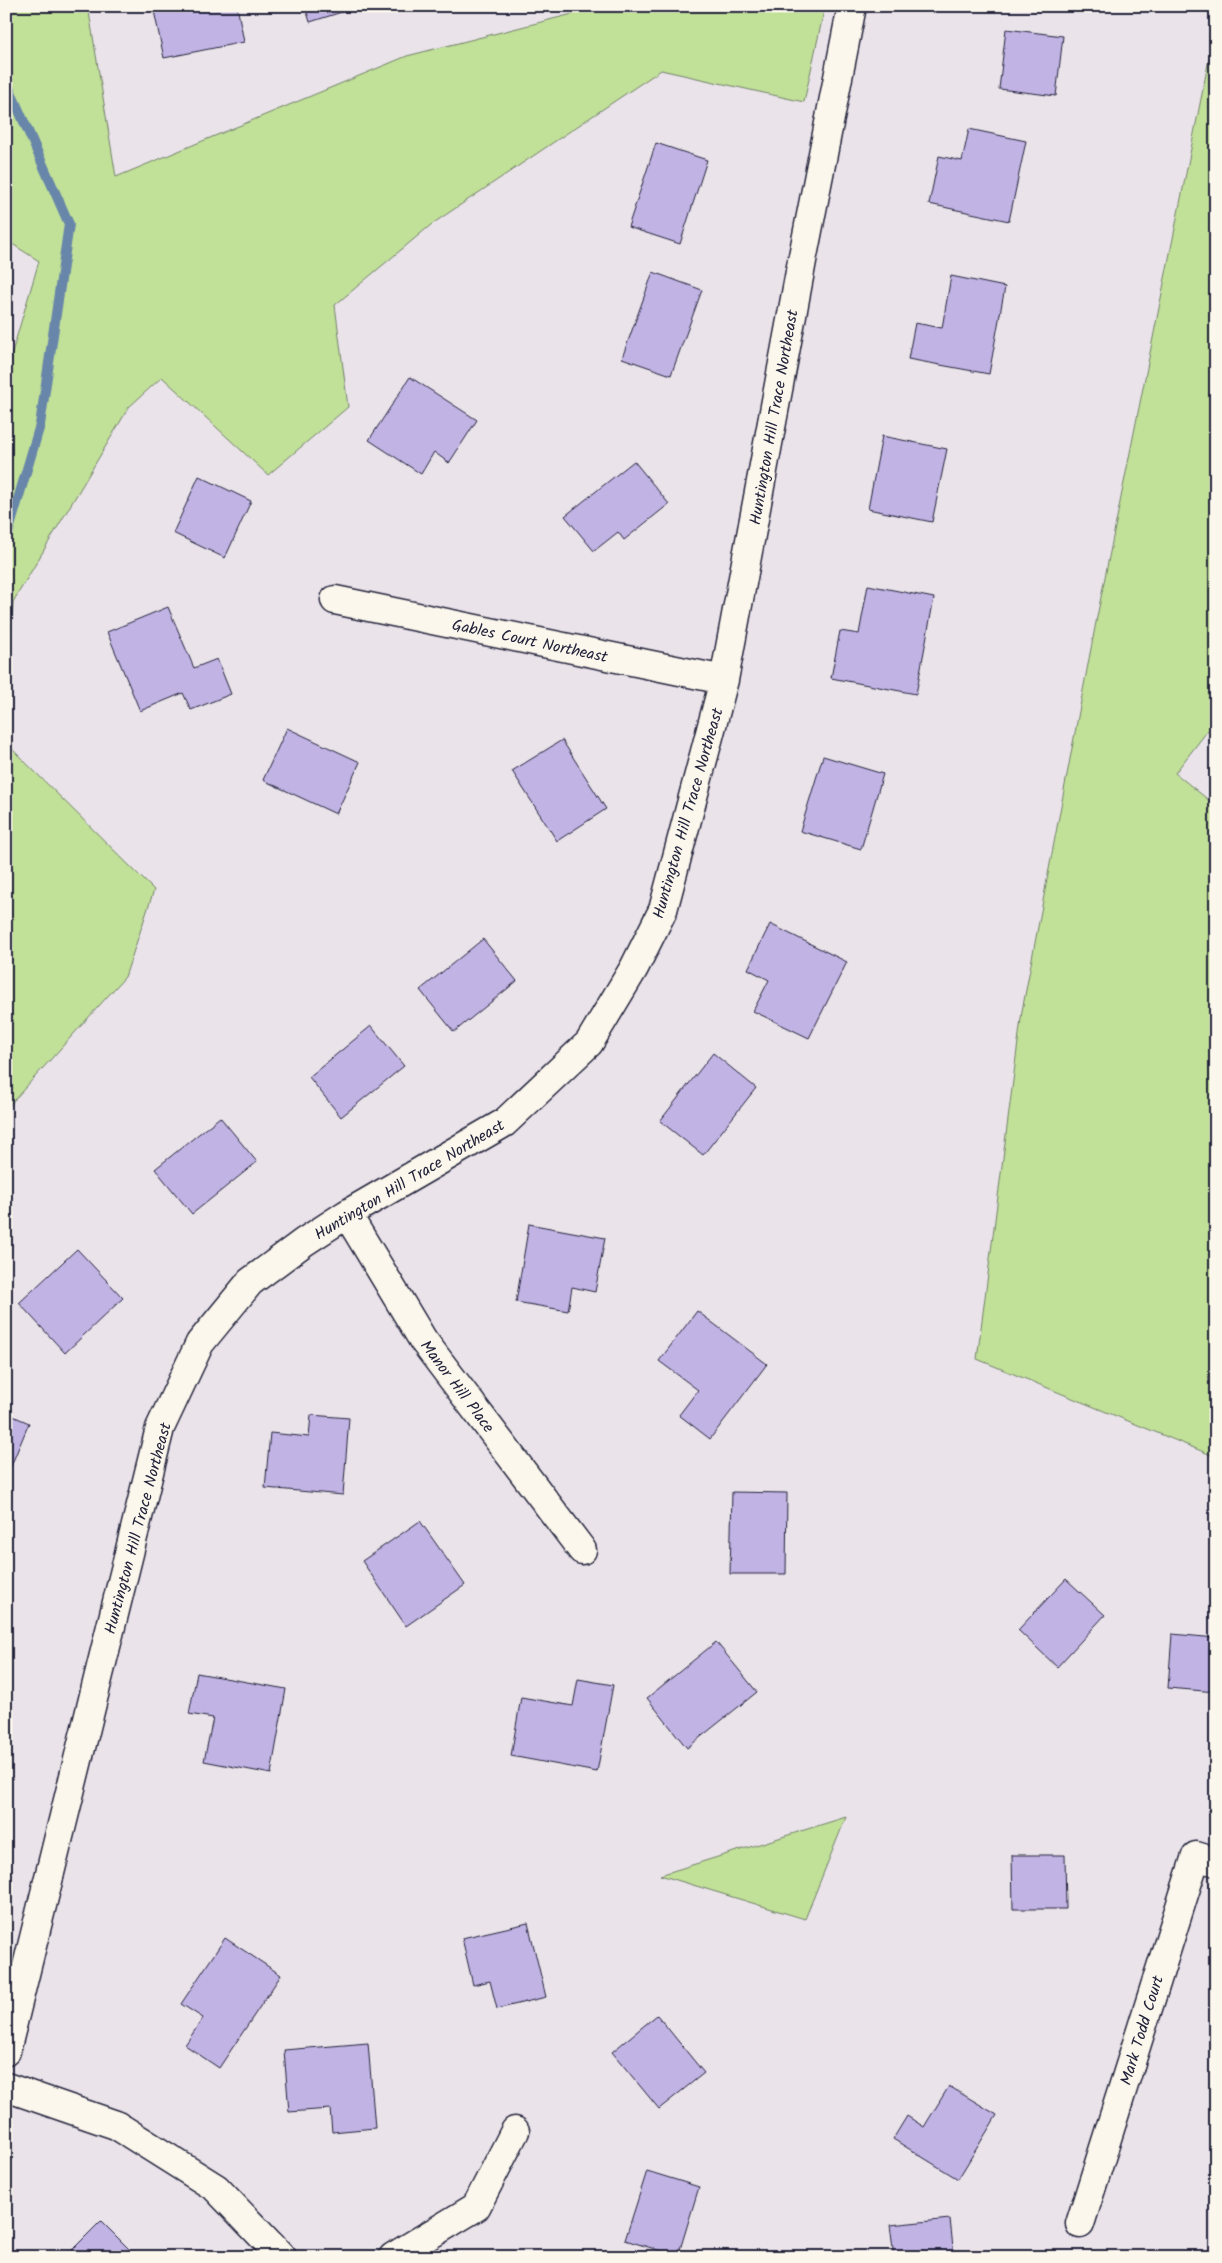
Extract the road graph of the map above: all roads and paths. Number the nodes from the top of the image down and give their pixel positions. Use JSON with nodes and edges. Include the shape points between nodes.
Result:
{"nodes":[{"id":1,"x":852,"y":6,"type":"edge"},
{"id":2,"x":335,"y":600,"type":"dead end"},
{"id":3,"x":724,"y":680,"type":"junction"},
{"id":4,"x":347,"y":1214,"type":"junction"},
{"id":5,"x":582,"y":1550,"type":"dead end"},
{"id":6,"x":1216,"y":1862,"type":"edge"},
{"id":7,"x":6,"y":2050,"type":"edge"},
{"id":8,"x":6,"y":2087,"type":"edge"},
{"id":9,"x":514,"y":2131,"type":"dead end"},
{"id":10,"x":1080,"y":2224,"type":"dead end"},
{"id":11,"x":282,"y":2257,"type":"edge"},
{"id":12,"x":393,"y":2257,"type":"edge"}],
"edges":[{"from":1,"to":3,"type":"street","name":"Huntington Hill Trace Northeast"},
{"from":2,"to":3,"type":"street","name":"Gables Court Northeast"},
{"from":3,"to":4,"type":"street","name":"Huntington Hill Trace Northeast","via":[[663,910],[634,968],[589,1043],[504,1123]]},
{"from":4,"to":5,"type":"street","name":"Manor Hill Place","via":[[423,1340]]},
{"from":4,"to":7,"type":"street","name":"Huntington Hill Trace Northeast","via":[[250,1282],[200,1343],[160,1428]]},
{"from":6,"to":10,"type":"street","name":"Mark Todd Court","via":[[1196,1856]]},
{"from":8,"to":11,"type":"street","via":[[116,2125],[216,2188]]},
{"from":9,"to":12,"type":"street","via":[[476,2207]]}]}
